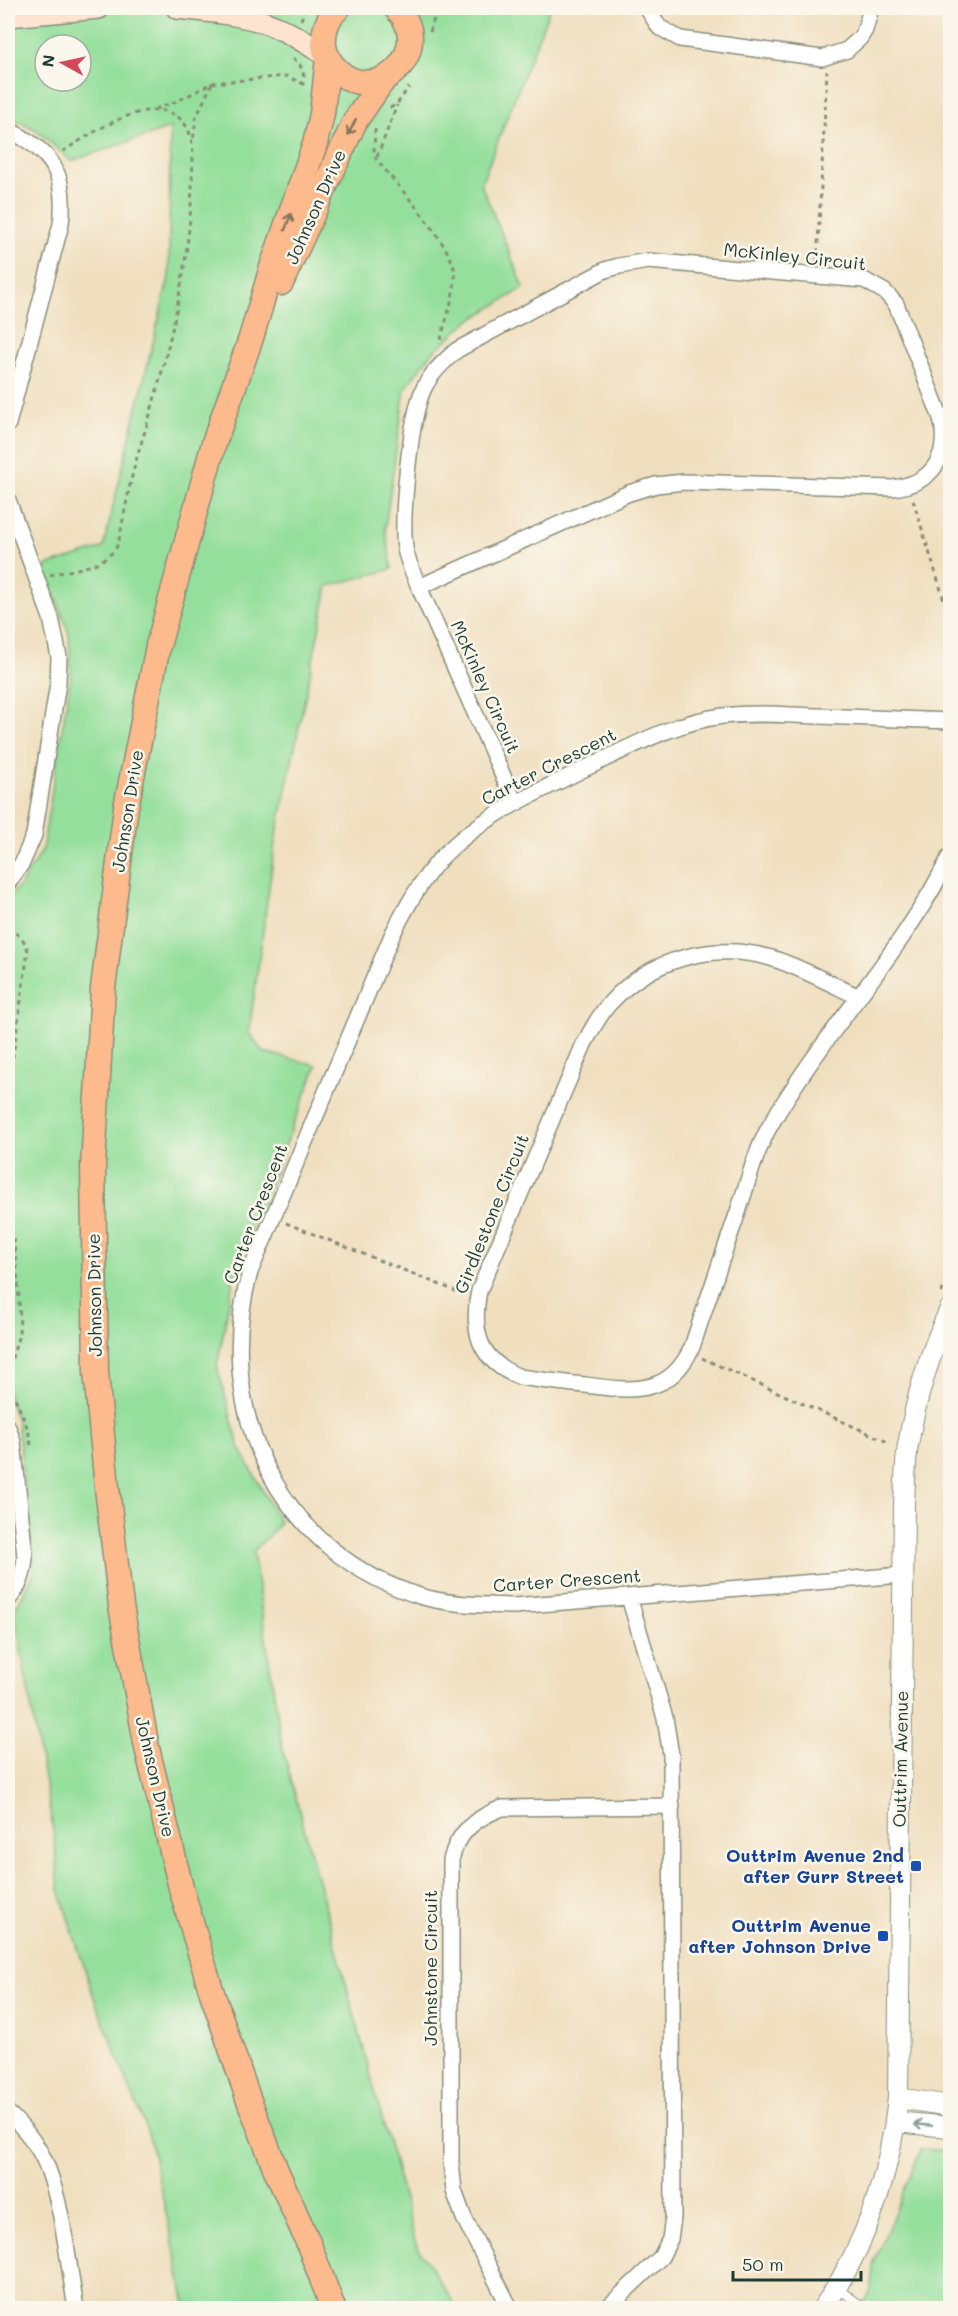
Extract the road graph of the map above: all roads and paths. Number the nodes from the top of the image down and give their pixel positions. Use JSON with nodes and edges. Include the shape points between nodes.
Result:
{"nodes":[{"id":1,"x":99,"y":8,"type":"edge"},
{"id":2,"x":177,"y":8,"type":"edge"},
{"id":3,"x":338,"y":8,"type":"edge"},
{"id":4,"x":647,"y":8,"type":"edge"},
{"id":5,"x":872,"y":8,"type":"edge"},
{"id":6,"x":403,"y":11,"type":"edge"},
{"id":7,"x":8,"y":16,"type":"edge"},
{"id":8,"x":327,"y":57,"type":"junction"},
{"id":9,"x":828,"y":57,"type":"junction"},
{"id":10,"x":384,"y":79,"type":"junction"},
{"id":11,"x":397,"y":104,"type":"dead end"},
{"id":12,"x":154,"y":110,"type":"junction"},
{"id":13,"x":375,"y":129,"type":"dead end"},
{"id":14,"x":8,"y":130,"type":"edge"},
{"id":15,"x":192,"y":144,"type":"junction"},
{"id":16,"x":376,"y":159,"type":"junction"},
{"id":17,"x":50,"y":160,"type":"junction"},
{"id":18,"x":818,"y":250,"type":"dead end"},
{"id":19,"x":251,"y":338,"type":"junction"},
{"id":20,"x":444,"y":360,"type":"junction"},
{"id":21,"x":8,"y":424,"type":"edge"},
{"id":22,"x":8,"y":500,"type":"edge"},
{"id":23,"x":914,"y":502,"type":"dead end"},
{"id":24,"x":37,"y":579,"type":"junction"},
{"id":25,"x":419,"y":587,"type":"junction"},
{"id":26,"x":951,"y":619,"type":"edge"},
{"id":27,"x":951,"y":721,"type":"edge"},
{"id":28,"x":515,"y":803,"type":"junction"},
{"id":29,"x":951,"y":856,"type":"edge"},
{"id":30,"x":8,"y":883,"type":"edge"},
{"id":31,"x":8,"y":928,"type":"edge"},
{"id":32,"x":859,"y":997,"type":"junction"},
{"id":33,"x":8,"y":1090,"type":"edge"},
{"id":34,"x":8,"y":1212,"type":"edge"},
{"id":35,"x":273,"y":1218,"type":"junction"},
{"id":36,"x":477,"y":1300,"type":"junction"},
{"id":37,"x":951,"y":1309,"type":"edge"},
{"id":38,"x":689,"y":1353,"type":"junction"},
{"id":39,"x":8,"y":1427,"type":"edge"},
{"id":40,"x":892,"y":1444,"type":"dead end"},
{"id":41,"x":32,"y":1455,"type":"dead end"},
{"id":42,"x":903,"y":1575,"type":"junction"},
{"id":43,"x":629,"y":1597,"type":"junction"},
{"id":44,"x":8,"y":1600,"type":"edge"},
{"id":45,"x":672,"y":1806,"type":"junction"},
{"id":46,"x":898,"y":2098,"type":"junction"},
{"id":47,"x":951,"y":2106,"type":"edge"},
{"id":48,"x":8,"y":2113,"type":"edge"},
{"id":49,"x":895,"y":2122,"type":"junction"},
{"id":50,"x":951,"y":2127,"type":"edge"},
{"id":51,"x":308,"y":2241,"type":"junction"},
{"id":52,"x":837,"y":2288,"type":"junction"},
{"id":53,"x":76,"y":2308,"type":"edge"},
{"id":54,"x":333,"y":2308,"type":"edge"},
{"id":55,"x":349,"y":2308,"type":"edge"},
{"id":56,"x":512,"y":2308,"type":"edge"},
{"id":57,"x":607,"y":2308,"type":"edge"},
{"id":58,"x":823,"y":2308,"type":"edge"},
{"id":59,"x":865,"y":2308,"type":"edge"}],
"edges":[{"from":1,"to":7,"type":"main road"},
{"from":2,"to":8,"type":"main road","via":[[263,22]]},
{"from":3,"to":8,"type":"main road","name":"Johnson Drive","via":[[325,28]]},
{"from":4,"to":9,"type":"street","via":[[659,27],[680,39]]},
{"from":5,"to":9,"type":"street","via":[[860,38],[847,50]]},
{"from":6,"to":10,"type":"main road","name":"Johnson Drive","via":[[409,28],[409,50],[399,69]]},
{"from":8,"to":10,"type":"main road","via":[[340,74],[350,79]]},
{"from":19,"to":8,"type":"main road","name":"Johnson Drive","one_way":true,"via":[[315,144]]},
{"from":9,"to":18,"type":"path"},
{"from":10,"to":19,"type":"main road","name":"Johnson Drive","one_way":true,"via":[[355,121],[286,273]]},
{"from":11,"to":16,"type":"path"},
{"from":12,"to":15,"type":"path","via":[[177,116],[185,124]]},
{"from":12,"to":15,"type":"path","via":[[212,83],[196,118]]},
{"from":12,"to":17,"type":"path","via":[[111,123]]},
{"from":13,"to":16,"type":"path"},
{"from":14,"to":17,"type":"street","via":[[29,140]]},
{"from":15,"to":24,"type":"path","via":[[190,217],[179,297],[118,544],[105,560]]},
{"from":16,"to":20,"type":"path","via":[[453,261],[453,284],[438,354]]},
{"from":17,"to":21,"type":"street","via":[[59,177],[64,201],[61,224]]},
{"from":19,"to":51,"type":"main road","name":"Johnson Drive","via":[[214,443],[158,645],[126,807],[103,988],[94,1154],[96,1372],[121,1606],[147,1748],[211,1990],[247,2095]]},
{"from":20,"to":25,"type":"street","name":"McKinley Circuit","via":[[423,389],[414,420],[403,522],[406,550]]},
{"from":20,"to":25,"type":"street","name":"McKinley Circuit","via":[[481,336],[619,266],[648,261],[864,280],[896,304],[945,434],[943,451],[930,472],[901,487],[684,482],[656,485],[629,493]]},
{"from":22,"to":24,"type":"street"},
{"from":23,"to":26,"type":"path"},
{"from":24,"to":30,"type":"street","via":[[58,644],[58,683],[34,835]]},
{"from":25,"to":28,"type":"street","name":"McKinley Circuit"},
{"from":27,"to":28,"type":"street","name":"Carter Crescent","via":[[767,714],[704,719],[644,740]]},
{"from":28,"to":35,"type":"street","name":"Carter Crescent","via":[[476,827],[442,857],[414,893],[393,933]]},
{"from":29,"to":32,"type":"street","name":"Girdlestone Circuit","via":[[933,892]]},
{"from":31,"to":33,"type":"path","via":[[26,942],[28,951]]},
{"from":32,"to":36,"type":"street","name":"Girdlestone Circuit","via":[[772,958],[737,951],[686,956],[638,978],[612,1000],[584,1044]]},
{"from":32,"to":38,"type":"street","name":"Girdlestone Circuit","via":[[770,1126]]},
{"from":34,"to":41,"type":"path","via":[[20,1324],[10,1376],[30,1435]]},
{"from":35,"to":36,"type":"path"},
{"from":35,"to":43,"type":"street","name":"Carter Crescent","via":[[244,1294],[238,1340],[240,1385],[258,1451],[280,1491],[308,1527],[342,1557],[381,1580],[424,1597],[468,1605],[514,1606]]},
{"from":36,"to":38,"type":"street","name":"Girdlestone Circuit","via":[[477,1333],[486,1352],[493,1361],[520,1377],[624,1390],[645,1389],[674,1374]]},
{"from":37,"to":42,"type":"street","name":"Outtrim Avenue","via":[[920,1389],[908,1446]]},
{"from":38,"to":40,"type":"path"},
{"from":39,"to":44,"type":"street","via":[[25,1556],[24,1572]]},
{"from":42,"to":43,"type":"street","name":"Carter Crescent"},
{"from":42,"to":46,"type":"street","name":"Outtrim Avenue"},
{"from":43,"to":45,"type":"street","via":[[666,1718]]},
{"from":45,"to":56,"type":"street","name":"Johnstone Circuit","via":[[502,1808],[482,1815],[464,1830],[453,1849],[454,2191],[464,2218]]},
{"from":45,"to":57,"type":"street","via":[[674,2218],[661,2257]]},
{"from":46,"to":47,"type":"street"},
{"from":46,"to":49,"type":"street","name":"Outtrim Avenue"},
{"from":48,"to":53,"type":"street","via":[[46,2164]]},
{"from":50,"to":49,"type":"street","one_way":true},
{"from":49,"to":52,"type":"street","name":"Outtrim Avenue","via":[[883,2180],[864,2236]]},
{"from":51,"to":54,"type":"main road","name":"Johnson Drive"},
{"from":51,"to":55,"type":"main road","name":"Johnson Drive"},
{"from":52,"to":58,"type":"street","name":"Outtrim Avenue"},
{"from":52,"to":59,"type":"lane"}]}
